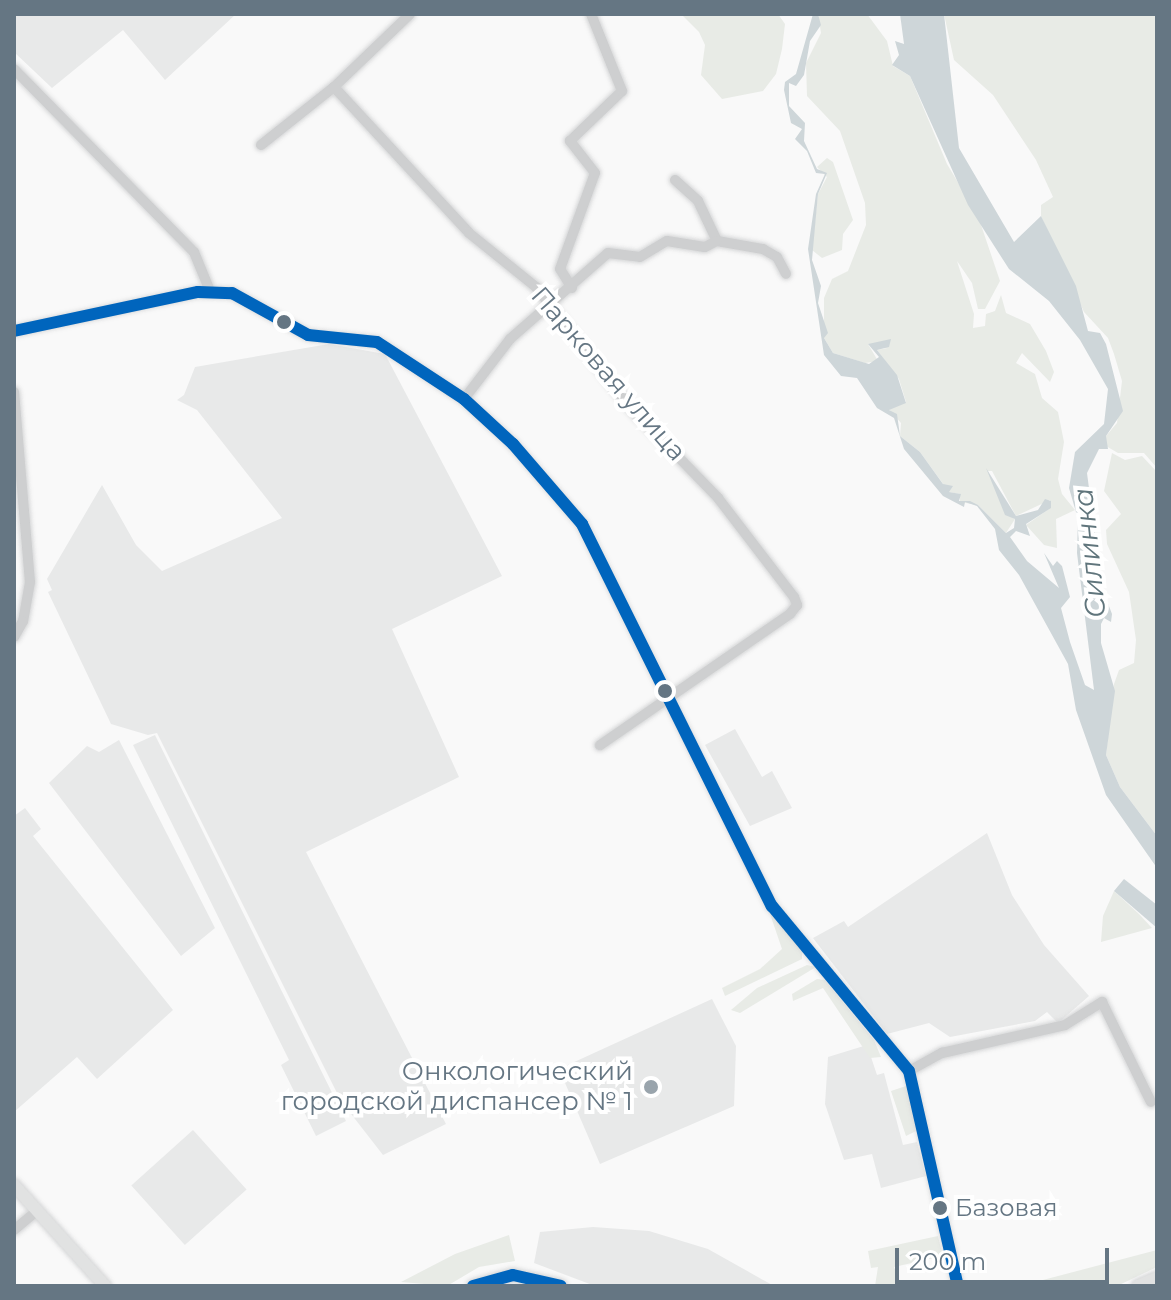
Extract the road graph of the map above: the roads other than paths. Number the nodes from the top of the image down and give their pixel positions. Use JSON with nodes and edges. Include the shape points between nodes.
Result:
{"nodes":[{"id":1,"x":410,"y":14,"type":"edge"},
{"id":2,"x":591,"y":14,"type":"edge"},
{"id":3,"x":14,"y":69,"type":"edge"},
{"id":4,"x":334,"y":87,"type":"junction"},
{"id":5,"x":261,"y":145,"type":"dead end"},
{"id":6,"x":675,"y":180,"type":"dead end"},
{"id":7,"x":717,"y":241,"type":"junction"},
{"id":8,"x":786,"y":274,"type":"dead end"},
{"id":9,"x":572,"y":288,"type":"junction"},
{"id":10,"x":210,"y":291,"type":"junction"},
{"id":11,"x":548,"y":305,"type":"junction"},
{"id":12,"x":14,"y":331,"type":"edge"},
{"id":13,"x":14,"y":392,"type":"edge"},
{"id":14,"x":464,"y":399,"type":"junction"},
{"id":15,"x":14,"y":637,"type":"edge"},
{"id":16,"x":672,"y":697,"type":"junction"},
{"id":17,"x":600,"y":745,"type":"dead end"},
{"id":18,"x":909,"y":1071,"type":"junction"},
{"id":19,"x":1151,"y":1102,"type":"dead end"},
{"id":20,"x":14,"y":1185,"type":"edge"},
{"id":21,"x":37,"y":1211,"type":"junction"},
{"id":22,"x":14,"y":1230,"type":"edge"},
{"id":23,"x":1157,"y":1278,"type":"edge"},
{"id":24,"x":105,"y":1286,"type":"edge"},
{"id":25,"x":473,"y":1286,"type":"edge"},
{"id":26,"x":561,"y":1286,"type":"edge"},
{"id":27,"x":958,"y":1286,"type":"edge"},
{"id":28,"x":1138,"y":1286,"type":"edge"}],
"edges":[{"from":1,"to":4,"type":"street"},
{"from":2,"to":9,"type":"street","via":[[622,91],[570,141],[595,173],[560,269]]},
{"from":3,"to":10,"type":"street","via":[[194,252]]},
{"from":4,"to":5,"type":"street"},
{"from":4,"to":11,"type":"street","name":"Парковая улица","via":[[469,233],[536,287]]},
{"from":6,"to":7,"type":"street","via":[[698,201]]},
{"from":7,"to":8,"type":"street","via":[[771,252]]},
{"from":7,"to":9,"type":"street","via":[[705,247],[667,241],[640,257],[608,253]]},
{"from":9,"to":11,"type":"street"},
{"from":10,"to":12,"type":"street"},
{"from":10,"to":14,"type":"street","via":[[245,297],[308,335],[377,342]]},
{"from":11,"to":14,"type":"street","via":[[499,351]]},
{"from":11,"to":16,"type":"street","name":"Парковая улица","via":[[649,429],[718,498],[797,605]]},
{"from":13,"to":15,"type":"street","via":[[30,582],[23,621]]},
{"from":14,"to":16,"type":"street","via":[[513,444],[582,524]]},
{"from":16,"to":17,"type":"street"},
{"from":16,"to":18,"type":"street","via":[[772,906]]},
{"from":18,"to":19,"type":"street","via":[[942,1053],[1065,1025],[1102,1002]]},
{"from":18,"to":27,"type":"street"},
{"from":20,"to":21,"type":"main road"},
{"from":21,"to":22,"type":"street"},
{"from":21,"to":24,"type":"main road"},
{"from":23,"to":28,"type":"main road"},
{"from":25,"to":26,"type":"main road","via":[[513,1275]]}]}
